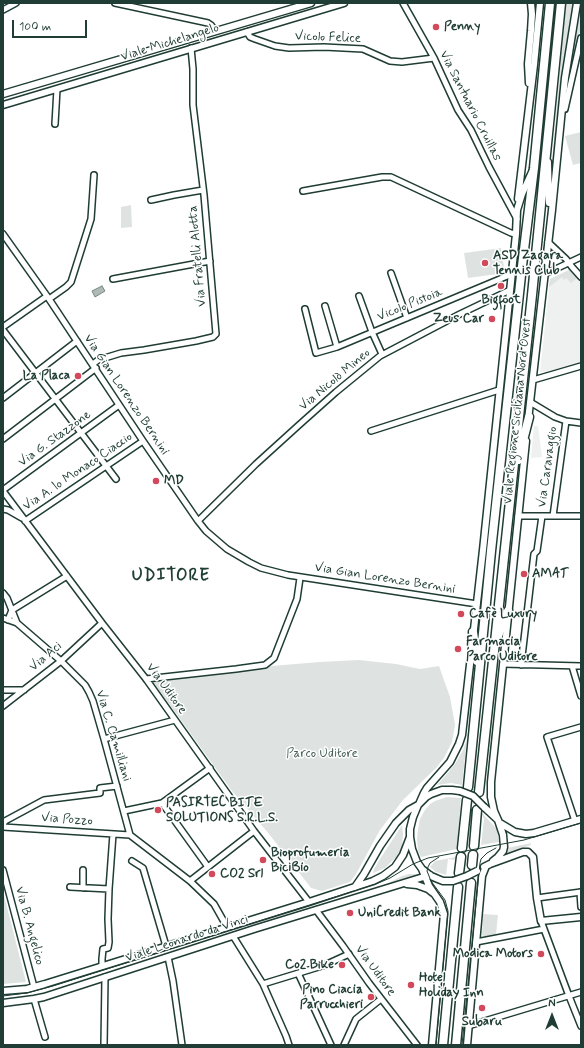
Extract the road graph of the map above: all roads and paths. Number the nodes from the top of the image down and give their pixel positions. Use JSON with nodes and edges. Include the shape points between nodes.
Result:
{"nodes":[{"id":1,"x":16,"y":3,"type":"edge"},
{"id":2,"x":115,"y":3,"type":"edge"},
{"id":3,"x":311,"y":3,"type":"edge"},
{"id":4,"x":344,"y":3,"type":"edge"},
{"id":5,"x":404,"y":3,"type":"edge"},
{"id":6,"x":531,"y":3,"type":"edge"},
{"id":7,"x":540,"y":3,"type":"edge"},
{"id":8,"x":550,"y":3,"type":"edge"},
{"id":9,"x":561,"y":3,"type":"edge"},
{"id":10,"x":577,"y":3,"type":"edge"},
{"id":11,"x":3,"y":10,"type":"edge"},
{"id":12,"x":215,"y":30,"type":"junction"},
{"id":13,"x":247,"y":32,"type":"junction"},
{"id":14,"x":581,"y":38,"type":"edge"},
{"id":15,"x":191,"y":48,"type":"junction"},
{"id":16,"x":434,"y":58,"type":"junction"},
{"id":17,"x":54,"y":79,"type":"junction"},
{"id":18,"x":57,"y":89,"type":"junction"},
{"id":19,"x":3,"y":94,"type":"edge"},
{"id":20,"x":529,"y":98,"type":"junction"},
{"id":21,"x":3,"y":105,"type":"edge"},
{"id":22,"x":55,"y":124,"type":"dead end"},
{"id":23,"x":548,"y":136,"type":"junction"},
{"id":24,"x":559,"y":144,"type":"junction"},
{"id":25,"x":534,"y":168,"type":"junction"},
{"id":26,"x":94,"y":175,"type":"dead end"},
{"id":27,"x":203,"y":190,"type":"junction"},
{"id":28,"x":304,"y":191,"type":"dead end"},
{"id":29,"x":150,"y":200,"type":"dead end"},
{"id":30,"x":517,"y":210,"type":"junction"},
{"id":31,"x":517,"y":219,"type":"junction"},
{"id":32,"x":550,"y":228,"type":"junction"},
{"id":33,"x":3,"y":234,"type":"edge"},
{"id":34,"x":516,"y":234,"type":"junction"},
{"id":35,"x":548,"y":242,"type":"junction"},
{"id":36,"x":581,"y":257,"type":"edge"},
{"id":37,"x":210,"y":261,"type":"junction"},
{"id":38,"x":569,"y":263,"type":"junction"},
{"id":39,"x":391,"y":272,"type":"dead end"},
{"id":40,"x":512,"y":274,"type":"junction"},
{"id":41,"x":545,"y":274,"type":"junction"},
{"id":42,"x":581,"y":277,"type":"edge"},
{"id":43,"x":113,"y":279,"type":"dead end"},
{"id":44,"x":510,"y":290,"type":"junction"},
{"id":45,"x":359,"y":296,"type":"dead end"},
{"id":46,"x":48,"y":298,"type":"junction"},
{"id":47,"x":325,"y":306,"type":"dead end"},
{"id":48,"x":305,"y":309,"type":"dead end"},
{"id":49,"x":507,"y":317,"type":"junction"},
{"id":50,"x":407,"y":318,"type":"junction"},
{"id":51,"x":3,"y":329,"type":"edge"},
{"id":52,"x":372,"y":332,"type":"junction"},
{"id":53,"x":515,"y":334,"type":"junction"},
{"id":54,"x":77,"y":341,"type":"junction"},
{"id":55,"x":337,"y":347,"type":"junction"},
{"id":56,"x":382,"y":354,"type":"junction"},
{"id":57,"x":94,"y":366,"type":"junction"},
{"id":58,"x":581,"y":366,"type":"edge"},
{"id":59,"x":36,"y":373,"type":"junction"},
{"id":60,"x":533,"y":380,"type":"junction"},
{"id":61,"x":499,"y":390,"type":"junction"},
{"id":62,"x":3,"y":398,"type":"edge"},
{"id":63,"x":55,"y":399,"type":"junction"},
{"id":64,"x":530,"y":402,"type":"junction"},
{"id":65,"x":120,"y":405,"type":"junction"},
{"id":66,"x":529,"y":417,"type":"junction"},
{"id":67,"x":566,"y":421,"type":"junction"},
{"id":68,"x":581,"y":423,"type":"edge"},
{"id":69,"x":370,"y":430,"type":"dead end"},
{"id":70,"x":81,"y":433,"type":"junction"},
{"id":71,"x":3,"y":439,"type":"edge"},
{"id":72,"x":143,"y":441,"type":"junction"},
{"id":73,"x":106,"y":466,"type":"junction"},
{"id":74,"x":116,"y":479,"type":"dead end"},
{"id":75,"x":3,"y":491,"type":"edge"},
{"id":76,"x":510,"y":498,"type":"junction"},
{"id":77,"x":3,"y":510,"type":"edge"},
{"id":78,"x":518,"y":516,"type":"junction"},
{"id":79,"x":542,"y":516,"type":"junction"},
{"id":80,"x":553,"y":516,"type":"junction"},
{"id":81,"x":581,"y":516,"type":"edge"},
{"id":82,"x":24,"y":520,"type":"junction"},
{"id":83,"x":198,"y":521,"type":"junction"},
{"id":84,"x":66,"y":576,"type":"junction"},
{"id":85,"x":300,"y":578,"type":"junction"},
{"id":86,"x":3,"y":592,"type":"edge"},
{"id":87,"x":5,"y":600,"type":"edge"},
{"id":88,"x":477,"y":604,"type":"junction"},
{"id":89,"x":12,"y":610,"type":"junction"},
{"id":90,"x":508,"y":611,"type":"junction"},
{"id":91,"x":6,"y":619,"type":"edge"},
{"id":92,"x":17,"y":623,"type":"junction"},
{"id":93,"x":102,"y":623,"type":"junction"},
{"id":94,"x":473,"y":632,"type":"junction"},
{"id":95,"x":494,"y":646,"type":"junction"},
{"id":96,"x":61,"y":661,"type":"junction"},
{"id":97,"x":503,"y":664,"type":"junction"},
{"id":98,"x":521,"y":664,"type":"junction"},
{"id":99,"x":572,"y":666,"type":"junction"},
{"id":100,"x":581,"y":666,"type":"edge"},
{"id":101,"x":479,"y":674,"type":"junction"},
{"id":102,"x":146,"y":679,"type":"junction"},
{"id":103,"x":3,"y":690,"type":"edge"},
{"id":104,"x":24,"y":690,"type":"junction"},
{"id":105,"x":581,"y":696,"type":"edge"},
{"id":106,"x":3,"y":706,"type":"edge"},
{"id":107,"x":175,"y":720,"type":"junction"},
{"id":108,"x":581,"y":727,"type":"edge"},
{"id":109,"x":104,"y":739,"type":"junction"},
{"id":110,"x":210,"y":768,"type":"junction"},
{"id":111,"x":117,"y":786,"type":"junction"},
{"id":112,"x":468,"y":786,"type":"dead end"},
{"id":113,"x":479,"y":792,"type":"dead end"},
{"id":114,"x":467,"y":800,"type":"dead end"},
{"id":115,"x":162,"y":803,"type":"junction"},
{"id":116,"x":419,"y":804,"type":"junction"},
{"id":117,"x":481,"y":808,"type":"junction"},
{"id":118,"x":124,"y":811,"type":"junction"},
{"id":119,"x":578,"y":820,"type":"edge"},
{"id":120,"x":499,"y":822,"type":"junction"},
{"id":121,"x":3,"y":826,"type":"edge"},
{"id":122,"x":254,"y":832,"type":"junction"},
{"id":123,"x":113,"y":834,"type":"junction"},
{"id":124,"x":130,"y":836,"type":"junction"},
{"id":125,"x":410,"y":837,"type":"junction"},
{"id":126,"x":132,"y":861,"type":"dead end"},
{"id":127,"x":488,"y":865,"type":"junction"},
{"id":128,"x":208,"y":867,"type":"junction"},
{"id":129,"x":475,"y":868,"type":"junction"},
{"id":130,"x":3,"y":870,"type":"edge"},
{"id":131,"x":83,"y":870,"type":"dead end"},
{"id":132,"x":459,"y":873,"type":"dead end"},
{"id":133,"x":428,"y":876,"type":"junction"},
{"id":134,"x":190,"y":881,"type":"junction"},
{"id":135,"x":471,"y":883,"type":"dead end"},
{"id":136,"x":401,"y":884,"type":"junction"},
{"id":137,"x":455,"y":884,"type":"junction"},
{"id":138,"x":70,"y":887,"type":"dead end"},
{"id":139,"x":355,"y":887,"type":"junction"},
{"id":140,"x":83,"y":888,"type":"junction"},
{"id":141,"x":109,"y":889,"type":"junction"},
{"id":142,"x":581,"y":892,"type":"edge"},
{"id":143,"x":436,"y":895,"type":"junction"},
{"id":144,"x":537,"y":898,"type":"junction"},
{"id":145,"x":309,"y":902,"type":"junction"},
{"id":146,"x":581,"y":907,"type":"edge"},
{"id":147,"x":316,"y":910,"type":"junction"},
{"id":148,"x":581,"y":917,"type":"edge"},
{"id":149,"x":541,"y":920,"type":"junction"},
{"id":150,"x":227,"y":926,"type":"junction"},
{"id":151,"x":544,"y":929,"type":"junction"},
{"id":152,"x":232,"y":936,"type":"junction"},
{"id":153,"x":476,"y":942,"type":"junction"},
{"id":154,"x":166,"y":946,"type":"junction"},
{"id":155,"x":349,"y":954,"type":"junction"},
{"id":156,"x":168,"y":957,"type":"junction"},
{"id":157,"x":102,"y":966,"type":"junction"},
{"id":158,"x":298,"y":973,"type":"junction"},
{"id":159,"x":105,"y":977,"type":"junction"},
{"id":160,"x":263,"y":984,"type":"junction"},
{"id":161,"x":34,"y":987,"type":"junction"},
{"id":162,"x":3,"y":991,"type":"edge"},
{"id":163,"x":581,"y":992,"type":"edge"},
{"id":164,"x":569,"y":996,"type":"junction"},
{"id":165,"x":36,"y":999,"type":"junction"},
{"id":166,"x":382,"y":999,"type":"junction"},
{"id":167,"x":3,"y":1003,"type":"edge"},
{"id":168,"x":579,"y":1013,"type":"edge"},
{"id":169,"x":468,"y":1026,"type":"junction"},
{"id":170,"x":581,"y":1026,"type":"edge"},
{"id":171,"x":45,"y":1037,"type":"dead end"},
{"id":172,"x":104,"y":1045,"type":"edge"},
{"id":173,"x":182,"y":1045,"type":"edge"},
{"id":174,"x":289,"y":1045,"type":"edge"},
{"id":175,"x":331,"y":1045,"type":"edge"},
{"id":176,"x":344,"y":1045,"type":"edge"},
{"id":177,"x":417,"y":1045,"type":"edge"},
{"id":178,"x":432,"y":1045,"type":"edge"},
{"id":179,"x":443,"y":1045,"type":"edge"},
{"id":180,"x":456,"y":1045,"type":"edge"},
{"id":181,"x":467,"y":1045,"type":"edge"}],
"edges":[{"from":1,"to":11,"type":"street"},
{"from":2,"to":12,"type":"street","via":[[208,23]]},
{"from":3,"to":12,"type":"street","name":"Viale Michelangelo"},
{"from":4,"to":13,"type":"street","name":"Viale Michelangelo"},
{"from":5,"to":16,"type":"street","name":"Via Santuario Cruillas"},
{"from":6,"to":20,"type":"street"},
{"from":7,"to":20,"type":"street"},
{"from":8,"to":25,"type":"main road","name":"Viale Regione Siciliana Nord Ovest"},
{"from":9,"to":23,"type":"main road","name":"Viale Regione Siciliana Nord Ovest"},
{"from":10,"to":24,"type":"street","name":"Viale Regione Siciliana Nord Ovest"},
{"from":12,"to":17,"type":"street","name":"Viale Michelangelo"},
{"from":13,"to":15,"type":"street","name":"Viale Michelangelo"},
{"from":13,"to":16,"type":"street","name":"Vicolo Felice","via":[[255,39],[289,48],[363,49],[390,61],[402,62]]},
{"from":14,"to":24,"type":"street","via":[[566,99]]},
{"from":15,"to":18,"type":"street","name":"Viale Michelangelo"},
{"from":15,"to":27,"type":"street","name":"Via Fratelli Alotta","via":[[193,105]]},
{"from":16,"to":31,"type":"street","name":"Via Santuario Cruillas","via":[[458,110]]},
{"from":17,"to":18,"type":"street"},
{"from":17,"to":19,"type":"street","name":"Viale Michelangelo"},
{"from":18,"to":21,"type":"street","name":"Viale Michelangelo"},
{"from":18,"to":22,"type":"street"},
{"from":20,"to":30,"type":"street"},
{"from":23,"to":32,"type":"street"},
{"from":23,"to":76,"type":"main road","name":"Viale Regione Siciliana Nord Ovest"},
{"from":24,"to":32,"type":"street","name":"Viale Regione Siciliana Nord Ovest"},
{"from":25,"to":30,"type":"street"},
{"from":25,"to":53,"type":"main road","name":"Viale Regione Siciliana Nord Ovest"},
{"from":26,"to":46,"type":"street","via":[[91,219],[71,282]]},
{"from":27,"to":29,"type":"street"},
{"from":27,"to":37,"type":"street","name":"Via Fratelli Alotta"},
{"from":28,"to":34,"type":"street","via":[[392,177]]},
{"from":30,"to":31,"type":"street"},
{"from":31,"to":34,"type":"street"},
{"from":32,"to":35,"type":"street","name":"Viale Regione Siciliana Nord Ovest"},
{"from":33,"to":46,"type":"street","name":"Via Gian Lorenzo Bernini"},
{"from":34,"to":40,"type":"street"},
{"from":35,"to":38,"type":"street"},
{"from":35,"to":41,"type":"street","name":"Viale Regione Siciliana Nord Ovest"},
{"from":36,"to":38,"type":"street"},
{"from":37,"to":43,"type":"street"},
{"from":37,"to":57,"type":"street","name":"Via Fratelli Alotta","via":[[216,333],[214,337],[121,352],[98,360]]},
{"from":38,"to":41,"type":"street"},
{"from":38,"to":42,"type":"street"},
{"from":39,"to":50,"type":"street"},
{"from":40,"to":44,"type":"street"},
{"from":40,"to":50,"type":"street","name":"Vicolo Pistoia"},
{"from":41,"to":60,"type":"street","name":"Viale Regione Siciliana Nord Ovest"},
{"from":44,"to":49,"type":"street"},
{"from":44,"to":56,"type":"street","name":"Via Nicolò Mineo"},
{"from":45,"to":52,"type":"street"},
{"from":46,"to":51,"type":"street"},
{"from":46,"to":54,"type":"street","name":"Via Gian Lorenzo Bernini"},
{"from":47,"to":55,"type":"street"},
{"from":48,"to":55,"type":"street","name":"Vicolo Pistoia","via":[[316,354]]},
{"from":49,"to":53,"type":"street"},
{"from":49,"to":61,"type":"street"},
{"from":50,"to":52,"type":"street","name":"Vicolo Pistoia"},
{"from":51,"to":59,"type":"street"},
{"from":52,"to":55,"type":"street","name":"Vicolo Pistoia"},
{"from":52,"to":56,"type":"street"},
{"from":53,"to":101,"type":"main road","name":"Viale Regione Siciliana Nord Ovest"},
{"from":54,"to":57,"type":"street","name":"Via Gian Lorenzo Bernini"},
{"from":54,"to":59,"type":"street"},
{"from":56,"to":83,"type":"street","name":"Via Nicolò Mineo","via":[[256,464]]},
{"from":57,"to":63,"type":"street"},
{"from":57,"to":65,"type":"street","name":"Via Gian Lorenzo Bernini"},
{"from":58,"to":60,"type":"street"},
{"from":59,"to":62,"type":"street"},
{"from":59,"to":63,"type":"street"},
{"from":60,"to":64,"type":"street","name":"Viale Regione Siciliana Nord Ovest"},
{"from":61,"to":69,"type":"street"},
{"from":61,"to":88,"type":"street"},
{"from":63,"to":70,"type":"street"},
{"from":63,"to":71,"type":"street"},
{"from":64,"to":66,"type":"street","name":"Viale Regione Siciliana Nord Ovest"},
{"from":64,"to":67,"type":"street"},
{"from":65,"to":70,"type":"street","name":"Via G. Stazzone"},
{"from":65,"to":72,"type":"street","name":"Via Gian Lorenzo Bernini"},
{"from":66,"to":76,"type":"main road"},
{"from":66,"to":78,"type":"street","name":"Viale Regione Siciliana Nord Ovest"},
{"from":67,"to":68,"type":"street"},
{"from":67,"to":80,"type":"street","name":"Via Caravaggio"},
{"from":70,"to":73,"type":"street"},
{"from":70,"to":75,"type":"street","name":"Via G. Stazzone"},
{"from":72,"to":73,"type":"street","name":"Via A. lo Monaco Ciaccio"},
{"from":72,"to":83,"type":"street","name":"Via Gian Lorenzo Bernini"},
{"from":73,"to":74,"type":"street"},
{"from":73,"to":82,"type":"street","name":"Via A. lo Monaco Ciaccio"},
{"from":75,"to":82,"type":"street","name":"Via Uditore"},
{"from":76,"to":95,"type":"main road","name":"Viale Regione Siciliana Nord Ovest"},
{"from":77,"to":82,"type":"street","via":[[8,510]]},
{"from":78,"to":79,"type":"street"},
{"from":78,"to":90,"type":"street","name":"Viale Regione Siciliana Nord Ovest"},
{"from":79,"to":80,"type":"street"},
{"from":79,"to":98,"type":"street","via":[[537,551],[534,554]]},
{"from":80,"to":81,"type":"street"},
{"from":82,"to":84,"type":"street","name":"Via Uditore"},
{"from":83,"to":85,"type":"street","name":"Via Gian Lorenzo Bernini","via":[[217,541],[237,556],[262,568]]},
{"from":84,"to":89,"type":"street"},
{"from":84,"to":93,"type":"street","name":"Via Uditore"},
{"from":85,"to":88,"type":"street","name":"Via Gian Lorenzo Bernini"},
{"from":85,"to":102,"type":"street","via":[[297,599],[274,658],[265,665]]},
{"from":86,"to":87,"type":"street"},
{"from":87,"to":89,"type":"street"},
{"from":88,"to":94,"type":"street"},
{"from":89,"to":91,"type":"street"},
{"from":89,"to":92,"type":"street"},
{"from":90,"to":95,"type":"main road"},
{"from":90,"to":97,"type":"street","name":"Viale Regione Siciliana Nord Ovest"},
{"from":91,"to":92,"type":"street"},
{"from":92,"to":96,"type":"street","name":"Via C. Camilliani"},
{"from":93,"to":96,"type":"street","name":"Via Aci"},
{"from":93,"to":102,"type":"street","name":"Via Uditore"},
{"from":94,"to":101,"type":"main road"},
{"from":94,"to":116,"type":"street","via":[[459,744],[450,762],[424,793]]},
{"from":95,"to":113,"type":"main road","name":"Viale Regione Siciliana Nord Ovest"},
{"from":96,"to":104,"type":"street","name":"Via Aci"},
{"from":96,"to":109,"type":"street","name":"Via C. Camilliani","via":[[89,692]]},
{"from":97,"to":98,"type":"street"},
{"from":97,"to":120,"type":"street","name":"Viale Regione Siciliana Nord Ovest","via":[[490,790],[492,806]]},
{"from":98,"to":99,"type":"street"},
{"from":99,"to":100,"type":"street"},
{"from":99,"to":105,"type":"street"},
{"from":101,"to":112,"type":"main road","name":"Viale Regione Siciliana Nord Ovest"},
{"from":102,"to":107,"type":"street","name":"Via Uditore"},
{"from":103,"to":104,"type":"street"},
{"from":104,"to":106,"type":"street","name":"Via Aci"},
{"from":107,"to":109,"type":"street"},
{"from":107,"to":110,"type":"street","name":"Via Uditore"},
{"from":108,"to":119,"type":"street","via":[[547,737]]},
{"from":109,"to":111,"type":"street","name":"Via C. Camilliani"},
{"from":110,"to":115,"type":"street"},
{"from":110,"to":122,"type":"street","name":"Via Uditore"},
{"from":111,"to":118,"type":"street","name":"Via C. Camilliani"},
{"from":111,"to":121,"type":"street","via":[[100,788],[100,793],[44,800],[5,821]]},
{"from":114,"to":132,"type":"main road"},
{"from":115,"to":118,"type":"street"},
{"from":115,"to":128,"type":"street"},
{"from":116,"to":117,"type":"street","bridge":true,"via":[[426,797],[447,790],[473,796]]},
{"from":116,"to":125,"type":"street","via":[[411,823]]},
{"from":116,"to":139,"type":"street","via":[[396,823]]},
{"from":117,"to":120,"type":"street"},
{"from":117,"to":129,"type":"main road","via":[[474,850]]},
{"from":118,"to":124,"type":"street","name":"Via C. Camilliani"},
{"from":119,"to":120,"type":"street","via":[[526,834],[515,832]]},
{"from":120,"to":127,"type":"street","name":"Viale Regione Siciliana Nord Ovest","via":[[504,849]]},
{"from":121,"to":123,"type":"street","name":"Via Pozzo"},
{"from":122,"to":128,"type":"street"},
{"from":122,"to":145,"type":"street","name":"Via Uditore"},
{"from":123,"to":124,"type":"street","name":"Via Pozzo"},
{"from":123,"to":141,"type":"street"},
{"from":124,"to":134,"type":"street"},
{"from":125,"to":133,"type":"street","via":[[416,859]]},
{"from":125,"to":139,"type":"street","name":"Viale Leonardo da Vinci","via":[[399,862],[390,872]]},
{"from":126,"to":154,"type":"street","via":[[143,868]]},
{"from":127,"to":129,"type":"street"},
{"from":127,"to":144,"type":"street","via":[[528,852],[533,857]]},
{"from":127,"to":153,"type":"street","via":[[482,876]]},
{"from":128,"to":134,"type":"street"},
{"from":129,"to":137,"type":"street","bridge":true},
{"from":130,"to":161,"type":"street","name":"Via B. Angelico"},
{"from":131,"to":140,"type":"street"},
{"from":133,"to":136,"type":"street","name":"Viale Leonardo da Vinci"},
{"from":133,"to":137,"type":"street"},
{"from":133,"to":143,"type":"street","via":[[430,886]]},
{"from":134,"to":150,"type":"street","via":[[214,904]]},
{"from":135,"to":180,"type":"main road"},
{"from":136,"to":143,"type":"street","via":[[417,885]]},
{"from":136,"to":147,"type":"street","name":"Viale Leonardo da Vinci"},
{"from":137,"to":179,"type":"main road"},
{"from":138,"to":140,"type":"street"},
{"from":139,"to":145,"type":"street","name":"Viale Leonardo da Vinci"},
{"from":140,"to":141,"type":"street"},
{"from":141,"to":157,"type":"street","via":[[110,942],[108,948],[103,949]]},
{"from":142,"to":144,"type":"street"},
{"from":142,"to":146,"type":"street"},
{"from":143,"to":178,"type":"street","via":[[442,906],[444,918]]},
{"from":144,"to":149,"type":"street"},
{"from":145,"to":150,"type":"street","name":"Viale Leonardo da Vinci"},
{"from":147,"to":152,"type":"street","name":"Viale Leonardo da Vinci"},
{"from":147,"to":155,"type":"street","name":"Via Uditore"},
{"from":148,"to":149,"type":"street"},
{"from":149,"to":151,"type":"street"},
{"from":150,"to":154,"type":"street","name":"Viale Leonardo da Vinci"},
{"from":151,"to":153,"type":"street"},
{"from":151,"to":164,"type":"street"},
{"from":152,"to":156,"type":"street","name":"Viale Leonardo da Vinci"},
{"from":152,"to":160,"type":"street"},
{"from":153,"to":169,"type":"street"},
{"from":154,"to":157,"type":"street","name":"Viale Leonardo da Vinci"},
{"from":155,"to":158,"type":"street"},
{"from":155,"to":166,"type":"street","name":"Via Uditore"},
{"from":156,"to":159,"type":"street","name":"Viale Leonardo da Vinci"},
{"from":156,"to":173,"type":"street"},
{"from":157,"to":161,"type":"street","name":"Viale Leonardo da Vinci"},
{"from":158,"to":160,"type":"street"},
{"from":158,"to":175,"type":"street"},
{"from":159,"to":165,"type":"street","name":"Viale Leonardo da Vinci"},
{"from":159,"to":172,"type":"street"},
{"from":160,"to":174,"type":"street"},
{"from":161,"to":162,"type":"street","name":"Viale Leonardo da Vinci"},
{"from":161,"to":165,"type":"street"},
{"from":163,"to":164,"type":"street"},
{"from":164,"to":168,"type":"street"},
{"from":164,"to":169,"type":"street"},
{"from":165,"to":167,"type":"street","name":"Viale Leonardo da Vinci"},
{"from":165,"to":171,"type":"street"},
{"from":166,"to":176,"type":"street","via":[[356,1019]]},
{"from":166,"to":177,"type":"street","name":"Via Uditore"},
{"from":168,"to":170,"type":"street"},
{"from":169,"to":181,"type":"street"}]}
